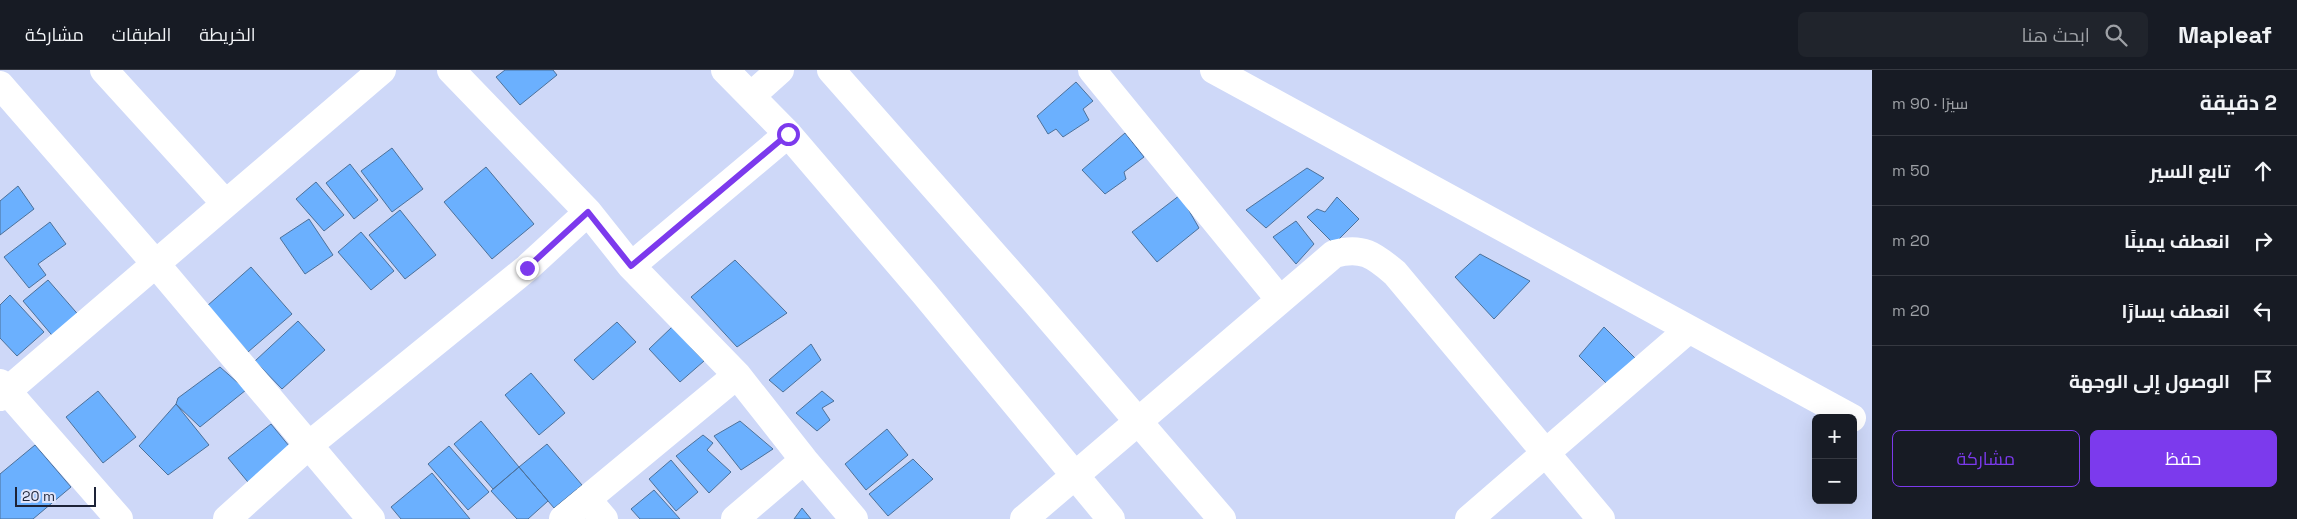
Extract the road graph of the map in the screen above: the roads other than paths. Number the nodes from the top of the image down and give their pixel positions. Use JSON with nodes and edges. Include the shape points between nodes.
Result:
{"nodes":[{"id":1,"x":104,"y":70,"type":"edge"},
{"id":2,"x":382,"y":70,"type":"edge"},
{"id":3,"x":451,"y":70,"type":"edge"},
{"id":4,"x":725,"y":70,"type":"edge"},
{"id":5,"x":780,"y":70,"type":"edge"},
{"id":6,"x":831,"y":70,"type":"edge"},
{"id":7,"x":1092,"y":70,"type":"edge"},
{"id":8,"x":1214,"y":70,"type":"edge"},
{"id":9,"x":0,"y":85,"type":"edge"},
{"id":10,"x":752,"y":96,"type":"junction"},
{"id":11,"x":788,"y":134,"type":"junction"},
{"id":12,"x":225,"y":203,"type":"junction"},
{"id":13,"x":588,"y":212,"type":"junction"},
{"id":14,"x":155,"y":263,"type":"junction"},
{"id":15,"x":631,"y":266,"type":"junction"},
{"id":16,"x":1280,"y":300,"type":"junction"},
{"id":17,"x":1688,"y":330,"type":"junction"},
{"id":18,"x":737,"y":374,"type":"junction"},
{"id":19,"x":2,"y":390,"type":"edge"},
{"id":20,"x":1846,"y":414,"type":"edge"},
{"id":21,"x":1857,"y":420,"type":"edge"},
{"id":22,"x":1138,"y":422,"type":"junction"},
{"id":23,"x":1872,"y":428,"type":"edge"},
{"id":24,"x":309,"y":445,"type":"junction"},
{"id":25,"x":1546,"y":454,"type":"junction"},
{"id":26,"x":804,"y":460,"type":"junction"},
{"id":27,"x":1075,"y":475,"type":"junction"},
{"id":28,"x":596,"y":509,"type":"edge"},
{"id":29,"x":119,"y":519,"type":"edge"},
{"id":30,"x":227,"y":519,"type":"edge"},
{"id":31,"x":370,"y":519,"type":"edge"},
{"id":32,"x":563,"y":519,"type":"edge"},
{"id":33,"x":735,"y":519,"type":"edge"},
{"id":34,"x":854,"y":519,"type":"edge"},
{"id":35,"x":1024,"y":519,"type":"edge"},
{"id":36,"x":1111,"y":519,"type":"edge"},
{"id":37,"x":1222,"y":519,"type":"edge"},
{"id":38,"x":1469,"y":519,"type":"edge"},
{"id":39,"x":1601,"y":519,"type":"edge"}],
"edges":[{"from":1,"to":12,"type":"street"},
{"from":2,"to":12,"type":"street"},
{"from":3,"to":13,"type":"street"},
{"from":4,"to":10,"type":"street"},
{"from":5,"to":10,"type":"street"},
{"from":6,"to":22,"type":"street"},
{"from":7,"to":16,"type":"street"},
{"from":8,"to":17,"type":"street"},
{"from":9,"to":14,"type":"street"},
{"from":10,"to":11,"type":"street"},
{"from":11,"to":15,"type":"street"},
{"from":11,"to":27,"type":"street"},
{"from":12,"to":14,"type":"street"},
{"from":13,"to":15,"type":"street"},
{"from":13,"to":24,"type":"street","via":[[527,268]]},
{"from":14,"to":19,"type":"street"},
{"from":14,"to":24,"type":"street"},
{"from":15,"to":18,"type":"street"},
{"from":16,"to":22,"type":"street"},
{"from":16,"to":25,"type":"street","via":[[1334,254],[1349,250],[1375,257],[1395,273]]},
{"from":17,"to":20,"type":"street"},
{"from":17,"to":25,"type":"street"},
{"from":18,"to":26,"type":"street"},
{"from":18,"to":28,"type":"street"},
{"from":19,"to":29,"type":"street"},
{"from":21,"to":23,"type":"street"},
{"from":22,"to":27,"type":"street"},
{"from":22,"to":37,"type":"street"},
{"from":24,"to":30,"type":"street"},
{"from":24,"to":31,"type":"street"},
{"from":25,"to":38,"type":"street"},
{"from":25,"to":39,"type":"street"},
{"from":26,"to":33,"type":"street"},
{"from":26,"to":34,"type":"street"},
{"from":27,"to":35,"type":"street"},
{"from":27,"to":36,"type":"street"},
{"from":28,"to":32,"type":"street"}]}
